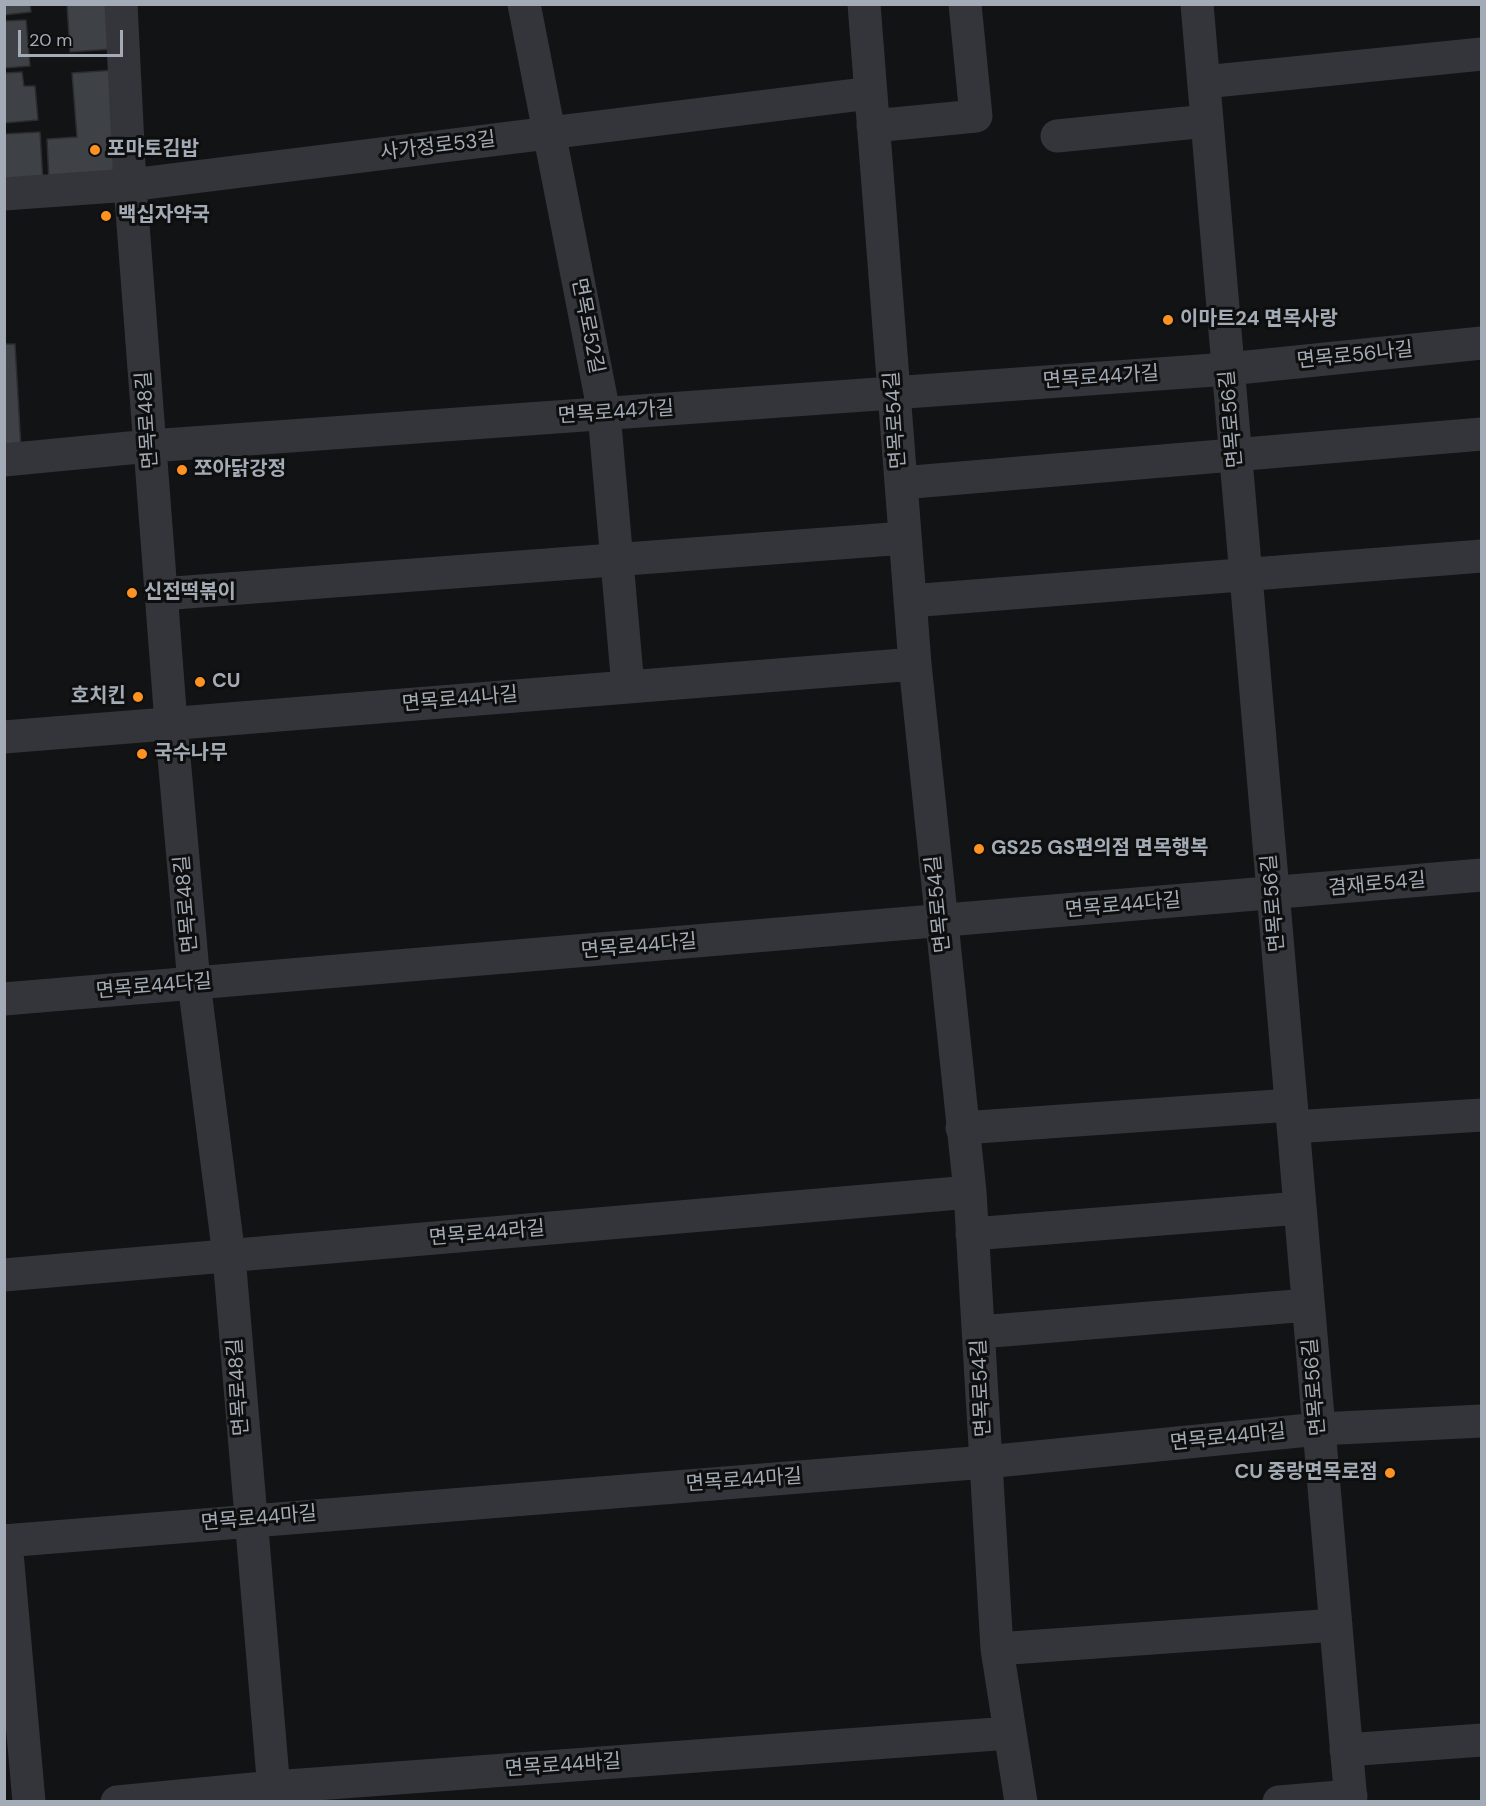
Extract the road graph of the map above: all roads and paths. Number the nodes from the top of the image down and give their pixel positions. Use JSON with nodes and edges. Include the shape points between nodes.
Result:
{"nodes":[{"id":1,"x":121,"y":4,"type":"edge"},
{"id":2,"x":864,"y":4,"type":"edge"},
{"id":3,"x":966,"y":4,"type":"edge"},
{"id":4,"x":1197,"y":4,"type":"edge"},
{"id":5,"x":532,"y":6,"type":"edge"},
{"id":6,"x":1482,"y":54,"type":"edge"},
{"id":7,"x":1204,"y":82,"type":"junction"},
{"id":8,"x":871,"y":93,"type":"junction"},
{"id":9,"x":1206,"y":121,"type":"junction"},
{"id":10,"x":873,"y":126,"type":"junction"},
{"id":11,"x":549,"y":133,"type":"junction"},
{"id":12,"x":1057,"y":136,"type":"dead end"},
{"id":13,"x":130,"y":185,"type":"junction"},
{"id":14,"x":4,"y":194,"type":"edge"},
{"id":15,"x":1482,"y":343,"type":"edge"},
{"id":16,"x":1228,"y":369,"type":"junction"},
{"id":17,"x":894,"y":393,"type":"junction"},
{"id":18,"x":604,"y":413,"type":"junction"},
{"id":19,"x":1482,"y":434,"type":"edge"},
{"id":20,"x":150,"y":446,"type":"junction"},
{"id":21,"x":1235,"y":455,"type":"junction"},
{"id":22,"x":4,"y":460,"type":"edge"},
{"id":23,"x":901,"y":483,"type":"junction"},
{"id":24,"x":905,"y":538,"type":"junction"},
{"id":25,"x":1482,"y":556,"type":"edge"},
{"id":26,"x":616,"y":558,"type":"junction"},
{"id":27,"x":1245,"y":574,"type":"junction"},
{"id":28,"x":161,"y":594,"type":"junction"},
{"id":29,"x":910,"y":601,"type":"junction"},
{"id":30,"x":915,"y":664,"type":"junction"},
{"id":31,"x":628,"y":687,"type":"junction"},
{"id":32,"x":171,"y":723,"type":"junction"},
{"id":33,"x":4,"y":737,"type":"edge"},
{"id":34,"x":1482,"y":876,"type":"edge"},
{"id":35,"x":1273,"y":894,"type":"junction"},
{"id":36,"x":940,"y":921,"type":"junction"},
{"id":37,"x":194,"y":984,"type":"junction"},
{"id":38,"x":4,"y":999,"type":"edge"},
{"id":39,"x":1482,"y":1115,"type":"edge"},
{"id":40,"x":1292,"y":1116,"type":"junction"},
{"id":41,"x":962,"y":1128,"type":"junction"},
{"id":42,"x":970,"y":1192,"type":"junction"},
{"id":43,"x":1300,"y":1208,"type":"junction"},
{"id":44,"x":972,"y":1234,"type":"junction"},
{"id":45,"x":229,"y":1256,"type":"junction"},
{"id":46,"x":4,"y":1275,"type":"edge"},
{"id":47,"x":1308,"y":1305,"type":"junction"},
{"id":48,"x":980,"y":1332,"type":"junction"},
{"id":49,"x":1482,"y":1421,"type":"edge"},
{"id":50,"x":1319,"y":1429,"type":"junction"},
{"id":51,"x":986,"y":1462,"type":"junction"},
{"id":52,"x":249,"y":1520,"type":"junction"},
{"id":53,"x":5,"y":1541,"type":"edge"},
{"id":54,"x":1336,"y":1625,"type":"junction"},
{"id":55,"x":997,"y":1649,"type":"junction"},
{"id":56,"x":11,"y":1673,"type":"edge"},
{"id":57,"x":1010,"y":1733,"type":"junction"},
{"id":58,"x":1482,"y":1740,"type":"edge"},
{"id":59,"x":1346,"y":1750,"type":"junction"},
{"id":60,"x":274,"y":1794,"type":"edge"},
{"id":61,"x":1351,"y":1799,"type":"edge"},
{"id":62,"x":29,"y":1802,"type":"edge"},
{"id":63,"x":117,"y":1802,"type":"edge"},
{"id":64,"x":1021,"y":1802,"type":"edge"},
{"id":65,"x":1279,"y":1802,"type":"edge"}],
"edges":[{"from":1,"to":13,"type":"street","name":"면목로48길"},
{"from":2,"to":8,"type":"street","name":"면목로54길"},
{"from":3,"to":10,"type":"street","via":[[976,116]]},
{"from":4,"to":7,"type":"street","name":"면목로56길"},
{"from":5,"to":11,"type":"street","name":"면목로52길"},
{"from":6,"to":7,"type":"street"},
{"from":7,"to":9,"type":"street","name":"면목로56길"},
{"from":8,"to":10,"type":"street","name":"면목로54길"},
{"from":8,"to":11,"type":"street","name":"사가정로53길"},
{"from":9,"to":12,"type":"street"},
{"from":9,"to":16,"type":"street","name":"면목로56길"},
{"from":10,"to":17,"type":"street","name":"면목로54길"},
{"from":11,"to":13,"type":"street","name":"사가정로53길"},
{"from":11,"to":18,"type":"street","name":"면목로52길"},
{"from":13,"to":14,"type":"street","name":"사가정로53길"},
{"from":13,"to":20,"type":"street","name":"면목로48길"},
{"from":15,"to":16,"type":"street","name":"면목로56나길"},
{"from":16,"to":17,"type":"street","name":"면목로44가길"},
{"from":16,"to":21,"type":"street","name":"면목로56길"},
{"from":17,"to":18,"type":"street","name":"면목로44가길"},
{"from":17,"to":23,"type":"street","name":"면목로54길"},
{"from":18,"to":20,"type":"street","name":"면목로44가길"},
{"from":18,"to":26,"type":"street","name":"면목로52길"},
{"from":19,"to":21,"type":"street"},
{"from":20,"to":22,"type":"street","name":"면목로44가길"},
{"from":20,"to":28,"type":"street","name":"면목로48길"},
{"from":21,"to":23,"type":"street"},
{"from":21,"to":27,"type":"street","name":"면목로56길"},
{"from":23,"to":24,"type":"street","name":"면목로54길"},
{"from":24,"to":26,"type":"street"},
{"from":24,"to":29,"type":"street","name":"면목로54길"},
{"from":25,"to":27,"type":"street"},
{"from":26,"to":28,"type":"street"},
{"from":26,"to":31,"type":"street","name":"면목로52길"},
{"from":27,"to":29,"type":"street"},
{"from":27,"to":35,"type":"street","name":"면목로56길"},
{"from":28,"to":32,"type":"street","name":"면목로48길"},
{"from":29,"to":30,"type":"street","name":"면목로54길"},
{"from":30,"to":31,"type":"street","name":"면목로44나길"},
{"from":30,"to":36,"type":"street","name":"면목로54길"},
{"from":31,"to":32,"type":"street","name":"면목로44나길"},
{"from":32,"to":33,"type":"street","name":"면목로44나길"},
{"from":32,"to":37,"type":"street","name":"면목로48길"},
{"from":34,"to":35,"type":"street","name":"겸재로54길"},
{"from":35,"to":36,"type":"street","name":"면목로44다길"},
{"from":35,"to":40,"type":"street","name":"면목로56길"},
{"from":36,"to":37,"type":"street","name":"면목로44다길"},
{"from":36,"to":41,"type":"street","name":"면목로54길"},
{"from":37,"to":38,"type":"street","name":"면목로44다길"},
{"from":37,"to":45,"type":"street","name":"면목로48길"},
{"from":39,"to":40,"type":"street"},
{"from":40,"to":41,"type":"street"},
{"from":40,"to":43,"type":"street","name":"면목로56길"},
{"from":41,"to":42,"type":"street","name":"면목로54길"},
{"from":42,"to":44,"type":"street","name":"면목로54길"},
{"from":42,"to":45,"type":"street","name":"면목로44라길"},
{"from":43,"to":44,"type":"street"},
{"from":43,"to":47,"type":"street","name":"면목로56길"},
{"from":44,"to":48,"type":"street","name":"면목로54길"},
{"from":45,"to":46,"type":"street","name":"면목로44라길"},
{"from":45,"to":52,"type":"street","name":"면목로48길"},
{"from":47,"to":48,"type":"street"},
{"from":47,"to":50,"type":"street","name":"면목로56길"},
{"from":48,"to":51,"type":"street","name":"면목로54길"},
{"from":49,"to":50,"type":"street","name":"면목로44마길"},
{"from":50,"to":51,"type":"street","name":"면목로44마길"},
{"from":50,"to":54,"type":"street","name":"면목로56길"},
{"from":51,"to":52,"type":"street","name":"면목로44마길"},
{"from":51,"to":55,"type":"street","name":"면목로54길"},
{"from":52,"to":53,"type":"street","name":"면목로44마길"},
{"from":52,"to":60,"type":"street","name":"면목로48길"},
{"from":53,"to":56,"type":"street","name":"면목로44마길"},
{"from":54,"to":55,"type":"street"},
{"from":54,"to":59,"type":"street","name":"면목로56길"},
{"from":55,"to":57,"type":"street","name":"면목로54길"},
{"from":56,"to":62,"type":"street","name":"면목로44마길"},
{"from":57,"to":60,"type":"street","name":"면목로44바길"},
{"from":57,"to":64,"type":"street","name":"면목로54길"},
{"from":58,"to":59,"type":"street"},
{"from":59,"to":61,"type":"street","name":"면목로56길"},
{"from":60,"to":63,"type":"street","name":"면목로44바길"},
{"from":61,"to":65,"type":"street"}]}
